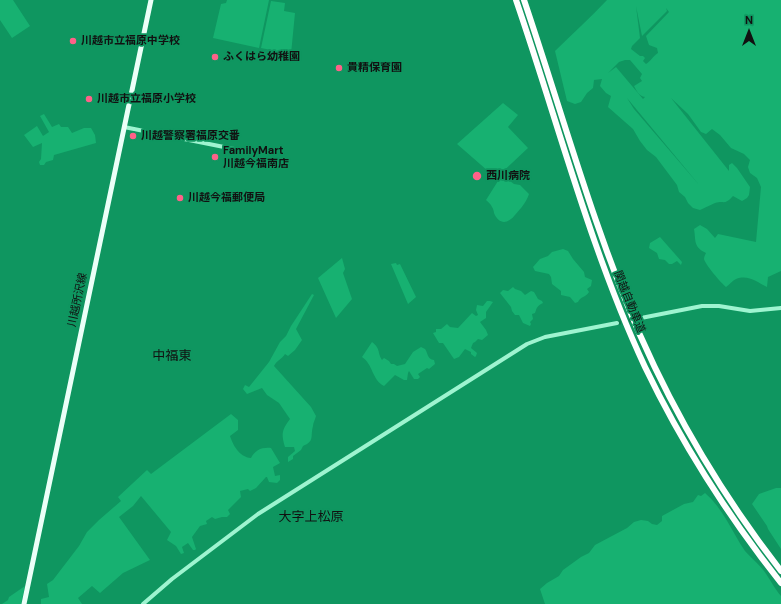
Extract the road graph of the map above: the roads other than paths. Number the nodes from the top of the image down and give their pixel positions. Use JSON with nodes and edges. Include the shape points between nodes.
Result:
{"nodes":[{"id":1,"x":151,"y":0,"type":"edge"},
{"id":2,"x":516,"y":0,"type":"edge"},
{"id":3,"x":524,"y":0,"type":"edge"},
{"id":4,"x":124,"y":128,"type":"junction"},
{"id":5,"x":244,"y":151,"type":"dead end"},
{"id":6,"x":781,"y":308,"type":"edge"},
{"id":7,"x":641,"y":318,"type":"tunnel mouth"},
{"id":8,"x":617,"y":323,"type":"tunnel mouth"},
{"id":9,"x":781,"y":571,"type":"edge"},
{"id":10,"x":781,"y":584,"type":"edge"},
{"id":11,"x":24,"y":604,"type":"edge"},
{"id":12,"x":144,"y":604,"type":"edge"}],
"edges":[{"from":1,"to":4,"type":"main road","name":"川越所沢線"},
{"from":2,"to":10,"type":"highway","name":"関越自動車道","via":[[594,240],[646,367],[672,419],[711,486]]},
{"from":3,"to":9,"type":"highway","name":"関越自動車道","via":[[599,228],[640,335],[693,440],[757,541]]},
{"from":4,"to":5,"type":"street"},
{"from":4,"to":11,"type":"main road","name":"川越所沢線"},
{"from":6,"to":7,"type":"street","via":[[750,311],[702,306]]},
{"from":8,"to":12,"type":"street","via":[[545,337],[527,344],[258,514],[172,579]]}]}
